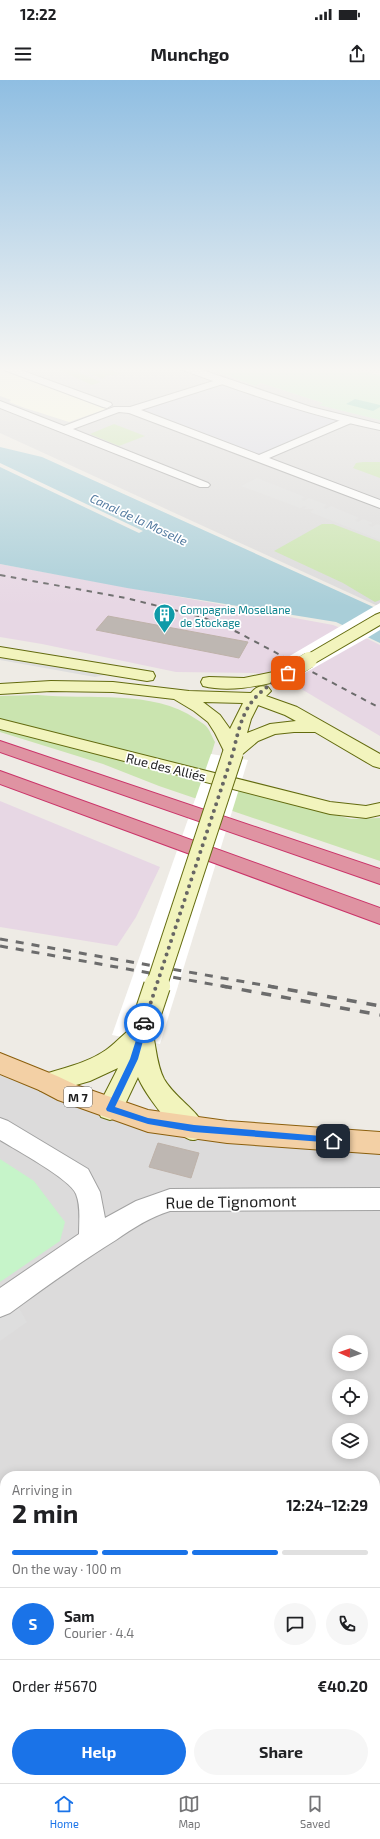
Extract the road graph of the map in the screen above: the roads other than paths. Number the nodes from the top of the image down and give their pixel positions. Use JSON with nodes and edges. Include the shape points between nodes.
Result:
{"nodes":[{"id":1,"x":110,"y":447,"type":"edge"},
{"id":2,"x":232,"y":447,"type":"edge"},
{"id":3,"x":285,"y":447,"type":"edge"},
{"id":4,"x":261,"y":458,"type":"junction"},
{"id":5,"x":204,"y":485,"type":"dead end"},
{"id":6,"x":380,"y":504,"type":"edge"},
{"id":7,"x":380,"y":618,"type":"edge"},
{"id":8,"x":0,"y":652,"type":"edge"},
{"id":9,"x":285,"y":674,"type":"junction"},
{"id":10,"x":0,"y":688,"type":"edge"},
{"id":11,"x":177,"y":695,"type":"junction"},
{"id":12,"x":254,"y":698,"type":"junction"},
{"id":13,"x":0,"y":724,"type":"edge"},
{"id":14,"x":320,"y":727,"type":"junction"},
{"id":15,"x":0,"y":746,"type":"edge"},
{"id":16,"x":233,"y":753,"type":"junction"},
{"id":17,"x":380,"y":762,"type":"edge"},
{"id":18,"x":0,"y":777,"type":"edge"},
{"id":19,"x":375,"y":811,"type":"edge"},
{"id":20,"x":380,"y":877,"type":"edge"},
{"id":21,"x":380,"y":916,"type":"edge"},
{"id":22,"x":141,"y":1034,"type":"junction"},
{"id":23,"x":0,"y":1063,"type":"edge"},
{"id":24,"x":48,"y":1083,"type":"junction"},
{"id":25,"x":110,"y":1109,"type":"junction"},
{"id":26,"x":0,"y":1128,"type":"edge"},
{"id":27,"x":194,"y":1129,"type":"junction"},
{"id":28,"x":380,"y":1143,"type":"edge"},
{"id":29,"x":380,"y":1199,"type":"edge"},
{"id":30,"x":92,"y":1240,"type":"junction"},
{"id":31,"x":0,"y":1304,"type":"edge"}],
"edges":[{"from":1,"to":5,"type":"street"},
{"from":2,"to":4,"type":"street"},
{"from":3,"to":4,"type":"street"},
{"from":4,"to":6,"type":"street"},
{"from":7,"to":9,"type":"main road","bridge":true},
{"from":8,"to":9,"type":"main road","via":[[184,681],[244,682]]},
{"from":9,"to":12,"type":"main road"},
{"from":10,"to":11,"type":"main road","via":[[113,687]]},
{"from":11,"to":12,"type":"main road"},
{"from":11,"to":16,"type":"main road","via":[[209,713],[225,734]]},
{"from":12,"to":14,"type":"main road","via":[[291,712]]},
{"from":12,"to":16,"type":"main road","via":[[240,723]]},
{"from":13,"to":19,"type":"main road","name":"Rue des Alliés","via":[[330,808]]},
{"from":14,"to":16,"type":"main road","via":[[270,729],[255,736]]},
{"from":14,"to":17,"type":"main road"},
{"from":15,"to":20,"type":"highway"},
{"from":16,"to":22,"type":"main road","bridge":true},
{"from":18,"to":21,"type":"highway"},
{"from":22,"to":24,"type":"main road","via":[[115,1057],[90,1071]]},
{"from":22,"to":25,"type":"main road","via":[[134,1059]]},
{"from":22,"to":27,"type":"main road","via":[[146,1063],[154,1084]]},
{"from":23,"to":24,"type":"main road","number":"M 7"},
{"from":24,"to":25,"type":"main road","number":"M 7","via":[[66,1093]]},
{"from":25,"to":27,"type":"main road","via":[[148,1121]]},
{"from":26,"to":30,"type":"street","via":[[79,1177],[92,1201]]},
{"from":27,"to":28,"type":"main road"},
{"from":29,"to":30,"type":"street","name":"Rue de Tignomont","via":[[170,1200],[140,1210]]},
{"from":30,"to":31,"type":"street","name":"Rue de Tignomont"}]}
